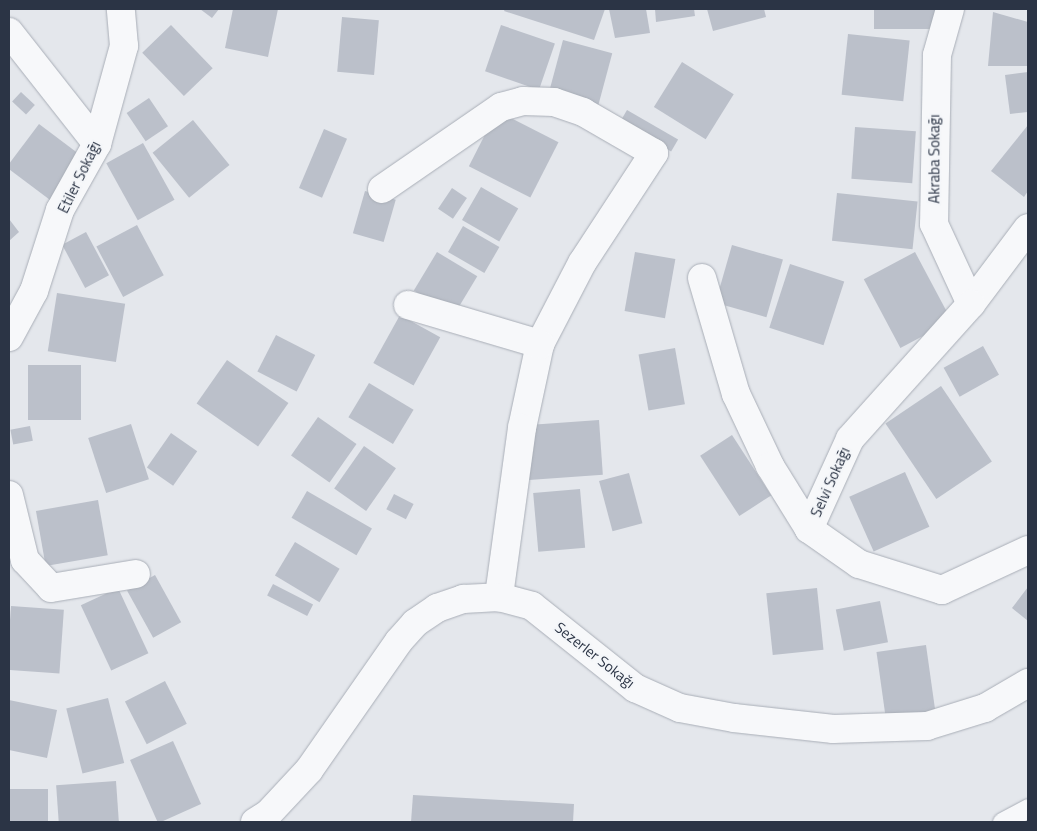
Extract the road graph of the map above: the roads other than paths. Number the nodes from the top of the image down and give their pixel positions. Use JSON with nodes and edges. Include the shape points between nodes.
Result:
{"nodes":[{"id":1,"x":122,"y":9,"type":"edge"},
{"id":2,"x":950,"y":9,"type":"edge"},
{"id":3,"x":9,"y":32,"type":"edge"},
{"id":4,"x":97,"y":144,"type":"junction"},
{"id":5,"x":382,"y":189,"type":"dead end"},
{"id":6,"x":1028,"y":228,"type":"edge"},
{"id":7,"x":702,"y":278,"type":"dead end"},
{"id":8,"x":971,"y":304,"type":"junction"},
{"id":9,"x":408,"y":305,"type":"dead end"},
{"id":10,"x":9,"y":338,"type":"edge"},
{"id":11,"x":540,"y":344,"type":"junction"},
{"id":12,"x":9,"y":495,"type":"edge"},
{"id":13,"x":809,"y":529,"type":"junction"},
{"id":14,"x":1028,"y":550,"type":"edge"},
{"id":15,"x":136,"y":574,"type":"dead end"},
{"id":16,"x":499,"y":598,"type":"junction"},
{"id":17,"x":1028,"y":683,"type":"edge"},
{"id":18,"x":1028,"y":808,"type":"edge"},
{"id":19,"x":255,"y":822,"type":"edge"},
{"id":20,"x":1002,"y":822,"type":"edge"}],
"edges":[{"from":1,"to":4,"type":"street","name":"Etiler Sokağı","via":[[124,46]]},
{"from":2,"to":8,"type":"street","name":"Akraba Sokağı","via":[[937,55],[934,224]]},
{"from":3,"to":4,"type":"street"},
{"from":4,"to":10,"type":"street","name":"Etiler Sokağı","via":[[60,210],[34,291]]},
{"from":5,"to":11,"type":"street","via":[[501,106],[523,101],[554,102],[583,112],[654,153],[582,263]]},
{"from":6,"to":8,"type":"street","name":"Selvi Sokağı"},
{"from":7,"to":13,"type":"street","via":[[736,394],[770,466]]},
{"from":8,"to":13,"type":"street","name":"Selvi Sokağı","via":[[850,439]]},
{"from":9,"to":11,"type":"street"},
{"from":11,"to":16,"type":"street","via":[[522,428]]},
{"from":12,"to":15,"type":"street","via":[[25,560],[52,588]]},
{"from":13,"to":14,"type":"street","name":"Selvi Sokağı","via":[[859,564],[942,590]]},
{"from":16,"to":17,"type":"street","name":"Sezerler Sokağı","via":[[532,606],[635,688],[680,708],[734,718],[833,729],[927,726],[985,708]]},
{"from":16,"to":19,"type":"street","name":"Sezerler Sokağı","via":[[463,599],[437,608],[415,623],[399,641],[310,770],[268,814]]},
{"from":18,"to":20,"type":"lane"}]}
